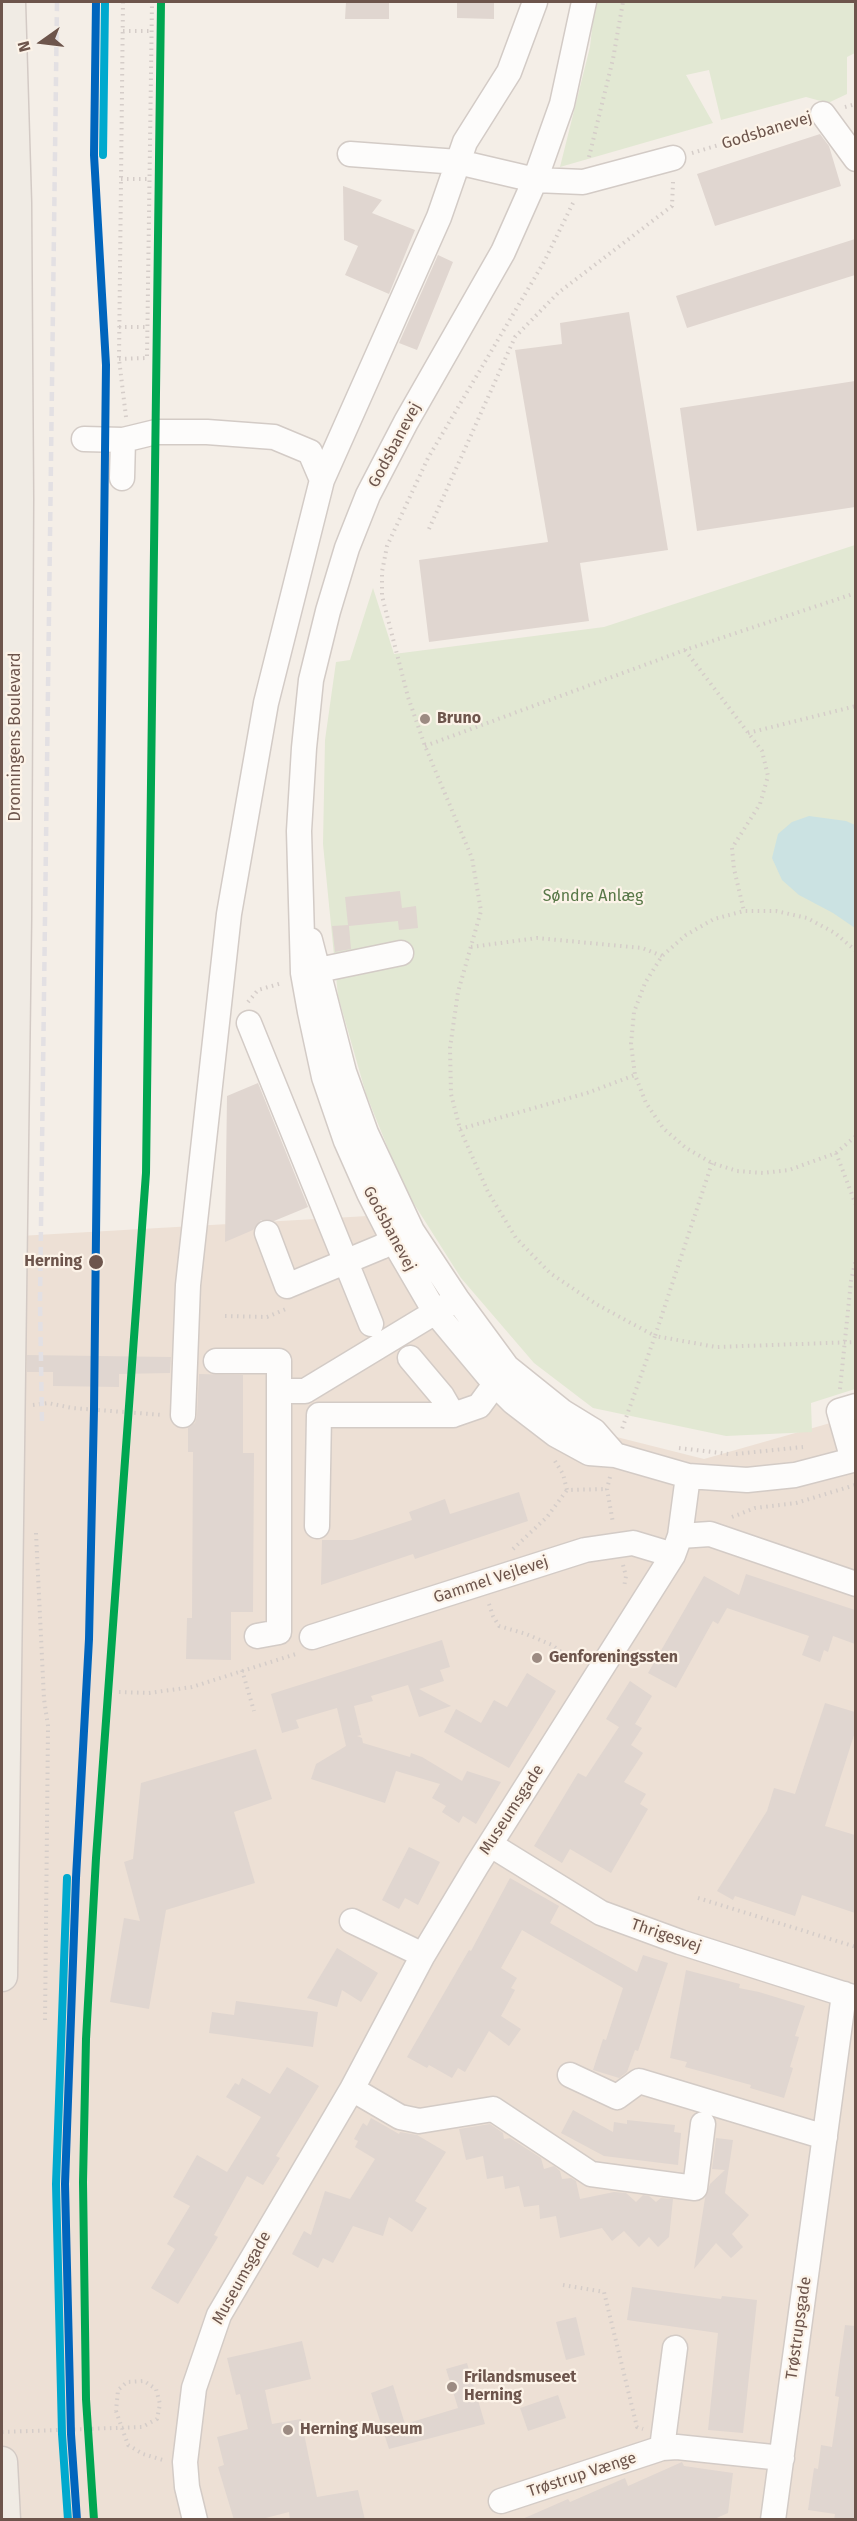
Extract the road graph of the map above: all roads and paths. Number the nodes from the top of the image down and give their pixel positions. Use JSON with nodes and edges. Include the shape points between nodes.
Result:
{"nodes":[{"id":1,"x":10,"y":2,"type":"edge"},
{"id":2,"x":123,"y":2,"type":"edge"},
{"id":3,"x":152,"y":2,"type":"edge"},
{"id":4,"x":535,"y":2,"type":"edge"},
{"id":5,"x":584,"y":2,"type":"edge"},
{"id":6,"x":622,"y":2,"type":"edge"},
{"id":7,"x":123,"y":31,"type":"junction"},
{"id":8,"x":151,"y":32,"type":"junction"},
{"id":9,"x":855,"y":104,"type":"edge"},
{"id":10,"x":823,"y":114,"type":"junction"},
{"id":11,"x":350,"y":154,"type":"dead end"},
{"id":12,"x":673,"y":158,"type":"junction"},
{"id":13,"x":855,"y":159,"type":"edge"},
{"id":14,"x":458,"y":162,"type":"junction"},
{"id":15,"x":121,"y":179,"type":"junction"},
{"id":16,"x":150,"y":179,"type":"junction"},
{"id":17,"x":535,"y":180,"type":"junction"},
{"id":18,"x":583,"y":182,"type":"junction"},
{"id":19,"x":16,"y":203,"type":"junction"},
{"id":20,"x":2,"y":236,"type":"edge"},
{"id":21,"x":119,"y":327,"type":"junction"},
{"id":22,"x":148,"y":327,"type":"junction"},
{"id":23,"x":119,"y":359,"type":"junction"},
{"id":24,"x":2,"y":435,"type":"edge"},
{"id":25,"x":126,"y":438,"type":"junction"},
{"id":26,"x":84,"y":439,"type":"dead end"},
{"id":27,"x":122,"y":478,"type":"dead end"},
{"id":28,"x":322,"y":480,"type":"junction"},
{"id":29,"x":18,"y":499,"type":"junction"},
{"id":30,"x":429,"y":529,"type":"dead end"},
{"id":31,"x":855,"y":593,"type":"edge"},
{"id":32,"x":686,"y":651,"type":"junction"},
{"id":33,"x":855,"y":706,"type":"edge"},
{"id":34,"x":748,"y":733,"type":"junction"},
{"id":35,"x":425,"y":746,"type":"junction"},
{"id":36,"x":744,"y":911,"type":"junction"},
{"id":37,"x":8,"y":932,"type":"edge"},
{"id":38,"x":471,"y":947,"type":"junction"},
{"id":39,"x":855,"y":951,"type":"edge"},
{"id":40,"x":402,"y":953,"type":"dead end"},
{"id":41,"x":662,"y":956,"type":"junction"},
{"id":42,"x":308,"y":974,"type":"junction"},
{"id":43,"x":249,"y":1023,"type":"joint"},
{"id":44,"x":635,"y":1075,"type":"junction"},
{"id":45,"x":460,"y":1129,"type":"junction"},
{"id":46,"x":855,"y":1136,"type":"edge"},
{"id":47,"x":836,"y":1153,"type":"junction"},
{"id":48,"x":712,"y":1163,"type":"junction"},
{"id":49,"x":855,"y":1205,"type":"edge"},
{"id":50,"x":267,"y":1233,"type":"dead end"},
{"id":51,"x":403,"y":1235,"type":"junction"},
{"id":52,"x":855,"y":1259,"type":"edge"},
{"id":53,"x":346,"y":1261,"type":"junction"},
{"id":54,"x":457,"y":1299,"type":"junction"},
{"id":55,"x":435,"y":1312,"type":"junction"},
{"id":56,"x":371,"y":1324,"type":"dead end"},
{"id":57,"x":655,"y":1336,"type":"junction"},
{"id":58,"x":855,"y":1342,"type":"edge"},
{"id":59,"x":845,"y":1343,"type":"junction"},
{"id":60,"x":410,"y":1358,"type":"dead end"},
{"id":61,"x":216,"y":1361,"type":"dead end"},
{"id":62,"x":501,"y":1376,"type":"junction"},
{"id":63,"x":279,"y":1391,"type":"junction"},
{"id":64,"x":848,"y":1398,"type":"edge"},
{"id":65,"x":31,"y":1415,"type":"dead end"},
{"id":66,"x":183,"y":1415,"type":"joint"},
{"id":67,"x":453,"y":1415,"type":"junction"},
{"id":68,"x":630,"y":1433,"type":"dead end"},
{"id":69,"x":676,"y":1447,"type":"dead end"},
{"id":70,"x":808,"y":1447,"type":"dead end"},
{"id":71,"x":615,"y":1455,"type":"junction"},
{"id":72,"x":854,"y":1460,"type":"edge"},
{"id":73,"x":688,"y":1476,"type":"junction"},
{"id":74,"x":855,"y":1485,"type":"edge"},
{"id":75,"x":567,"y":1490,"type":"dead end"},
{"id":76,"x":4,"y":1508,"type":"edge"},
{"id":77,"x":35,"y":1526,"type":"dead end"},
{"id":78,"x":317,"y":1526,"type":"dead end"},
{"id":79,"x":710,"y":1534,"type":"junction"},
{"id":80,"x":617,"y":1545,"type":"junction"},
{"id":81,"x":677,"y":1546,"type":"junction"},
{"id":82,"x":511,"y":1550,"type":"dead end"},
{"id":83,"x":482,"y":1583,"type":"junction"},
{"id":84,"x":855,"y":1584,"type":"edge"},
{"id":85,"x":257,"y":1636,"type":"dead end"},
{"id":86,"x":312,"y":1637,"type":"joint"},
{"id":87,"x":242,"y":1670,"type":"junction"},
{"id":88,"x":600,"y":1670,"type":"junction"},
{"id":89,"x":119,"y":1692,"type":"dead end"},
{"id":90,"x":254,"y":1711,"type":"dead end"},
{"id":91,"x":491,"y":1845,"type":"junction"},
{"id":92,"x":2,"y":1876,"type":"edge"},
{"id":93,"x":698,"y":1898,"type":"dead end"},
{"id":94,"x":352,"y":1921,"type":"dead end"},
{"id":95,"x":855,"y":1947,"type":"edge"},
{"id":96,"x":423,"y":1955,"type":"junction"},
{"id":97,"x":2,"y":1976,"type":"edge"},
{"id":98,"x":850,"y":1996,"type":"edge"},
{"id":99,"x":45,"y":2024,"type":"dead end"},
{"id":100,"x":570,"y":2076,"type":"dead end"},
{"id":101,"x":352,"y":2089,"type":"junction"},
{"id":102,"x":703,"y":2124,"type":"dead end"},
{"id":103,"x":825,"y":2137,"type":"junction"},
{"id":104,"x":563,"y":2285,"type":"dead end"},
{"id":105,"x":675,"y":2348,"type":"dead end"},
{"id":106,"x":2,"y":2432,"type":"edge"},
{"id":107,"x":663,"y":2441,"type":"junction"},
{"id":108,"x":782,"y":2458,"type":"junction"},
{"id":109,"x":2,"y":2462,"type":"edge"},
{"id":110,"x":185,"y":2462,"type":"junction"},
{"id":111,"x":2,"y":2487,"type":"edge"},
{"id":112,"x":501,"y":2501,"type":"dead end"},
{"id":113,"x":5,"y":2520,"type":"edge"},
{"id":114,"x":195,"y":2520,"type":"edge"},
{"id":115,"x":774,"y":2520,"type":"edge"}],
"edges":[{"from":1,"to":19,"type":"main road","name":"Dronningens Boulevard"},
{"from":2,"to":7,"type":"path"},
{"from":3,"to":8,"type":"path"},
{"from":4,"to":14,"type":"street","via":[[509,72],[465,142]]},
{"from":5,"to":17,"type":"street","name":"Godsbanevej","via":[[562,104]]},
{"from":6,"to":18,"type":"path","via":[[613,59]]},
{"from":7,"to":8,"type":"path"},
{"from":7,"to":15,"type":"path"},
{"from":8,"to":16,"type":"path"},
{"from":9,"to":10,"type":"path","name":"Godsbanevej"},
{"from":10,"to":12,"type":"path","name":"Godsbanevej"},
{"from":10,"to":13,"type":"street"},
{"from":11,"to":14,"type":"street"},
{"from":12,"to":18,"type":"street"},
{"from":12,"to":30,"type":"path","via":[[672,206],[558,293],[515,337]]},
{"from":14,"to":17,"type":"street"},
{"from":14,"to":28,"type":"street","via":[[439,217]]},
{"from":15,"to":16,"type":"path"},
{"from":15,"to":21,"type":"path"},
{"from":16,"to":22,"type":"path"},
{"from":17,"to":18,"type":"street"},
{"from":17,"to":42,"type":"street","name":"Godsbanevej","via":[[503,252],[374,485],[347,548],[328,611],[311,680],[299,831]]},
{"from":18,"to":35,"type":"path","via":[[544,262],[428,458],[387,546],[382,596]]},
{"from":19,"to":20,"type":"main road"},
{"from":19,"to":29,"type":"main road","name":"Dronningens Boulevard"},
{"from":21,"to":22,"type":"path"},
{"from":21,"to":23,"type":"path"},
{"from":22,"to":23,"type":"path","via":[[147,358]]},
{"from":23,"to":25,"type":"path"},
{"from":24,"to":29,"type":"main road"},
{"from":25,"to":26,"type":"street"},
{"from":25,"to":27,"type":"street"},
{"from":25,"to":28,"type":"street","via":[[156,432],[274,436],[310,452]]},
{"from":28,"to":66,"type":"street","via":[[266,703],[229,914],[188,1285]]},
{"from":29,"to":37,"type":"main road","name":"Dronningens Boulevard"},
{"from":31,"to":32,"type":"path"},
{"from":32,"to":34,"type":"path"},
{"from":32,"to":35,"type":"path"},
{"from":33,"to":34,"type":"path"},
{"from":34,"to":36,"type":"path","via":[[762,751],[768,776],[760,804],[732,848]]},
{"from":35,"to":38,"type":"path","via":[[472,858],[481,911]]},
{"from":36,"to":39,"type":"path","via":[[776,911],[807,918],[835,933]]},
{"from":36,"to":41,"type":"path","via":[[714,919],[686,934]]},
{"from":37,"to":76,"type":"main road","name":"Dronningens Boulevard"},
{"from":38,"to":41,"type":"path","via":[[537,939],[642,948]]},
{"from":38,"to":45,"type":"path","via":[[458,992],[450,1048],[451,1094]]},
{"from":40,"to":42,"type":"street"},
{"from":41,"to":44,"type":"path","via":[[645,982],[634,1012],[631,1044]]},
{"from":42,"to":43,"type":"path","via":[[258,990],[247,1004]]},
{"from":42,"to":51,"type":"street","name":"Godsbanevej","via":[[326,1006],[344,1072]]},
{"from":43,"to":53,"type":"street"},
{"from":44,"to":45,"type":"path","via":[[587,1093]]},
{"from":44,"to":48,"type":"path","via":[[646,1103],[663,1128]]},
{"from":45,"to":57,"type":"path","via":[[488,1192],[516,1238],[550,1273]]},
{"from":46,"to":47,"type":"path"},
{"from":47,"to":48,"type":"path","via":[[789,1170],[763,1173]]},
{"from":47,"to":49,"type":"path"},
{"from":48,"to":57,"type":"path"},
{"from":50,"to":53,"type":"street","via":[[288,1286]]},
{"from":51,"to":53,"type":"street"},
{"from":51,"to":54,"type":"street","name":"Godsbanevej"},
{"from":51,"to":55,"type":"street","name":"Godsbanevej"},
{"from":52,"to":59,"type":"path"},
{"from":53,"to":56,"type":"street"},
{"from":54,"to":55,"type":"street"},
{"from":54,"to":62,"type":"street","name":"Godsbanevej"},
{"from":55,"to":62,"type":"street","name":"Godsbanevej"},
{"from":55,"to":63,"type":"street","via":[[306,1391]]},
{"from":57,"to":59,"type":"path","via":[[716,1347]]},
{"from":57,"to":68,"type":"path","via":[[622,1429]]},
{"from":58,"to":59,"type":"path"},
{"from":59,"to":64,"type":"path"},
{"from":60,"to":67,"type":"street"},
{"from":61,"to":63,"type":"street","via":[[279,1361]]},
{"from":62,"to":67,"type":"street","via":[[479,1406]]},
{"from":62,"to":71,"type":"street","name":"Godsbanevej","via":[[594,1431]]},
{"from":63,"to":85,"type":"street","via":[[279,1632]]},
{"from":64,"to":72,"type":"street","via":[[839,1412]]},
{"from":65,"to":66,"type":"path","via":[[31,1405],[48,1403],[124,1414]]},
{"from":67,"to":78,"type":"street","via":[[320,1415]]},
{"from":69,"to":70,"type":"path","via":[[739,1455]]},
{"from":71,"to":73,"type":"street"},
{"from":71,"to":80,"type":"path","via":[[607,1489]]},
{"from":72,"to":73,"type":"street","via":[[795,1475],[756,1479]]},
{"from":73,"to":81,"type":"street","name":"Museumsgade"},
{"from":74,"to":79,"type":"path","via":[[796,1503],[755,1508],[730,1518]]},
{"from":75,"to":82,"type":"path","via":[[547,1517]]},
{"from":76,"to":92,"type":"main road","name":"Dronningens Boulevard"},
{"from":77,"to":99,"type":"path","via":[[48,1726]]},
{"from":79,"to":81,"type":"street"},
{"from":79,"to":84,"type":"street"},
{"from":80,"to":81,"type":"street","name":"Gammel Vejlevej"},
{"from":80,"to":83,"type":"street","name":"Gammel Vejlevej","via":[[585,1550]]},
{"from":81,"to":88,"type":"street","name":"Museumsgade"},
{"from":83,"to":86,"type":"street","name":"Gammel Vejlevej"},
{"from":83,"to":88,"type":"path","via":[[499,1626],[552,1645]]},
{"from":86,"to":87,"type":"path","via":[[310,1647],[301,1653]]},
{"from":87,"to":89,"type":"path","via":[[192,1687],[149,1693]]},
{"from":87,"to":90,"type":"path"},
{"from":88,"to":91,"type":"street","name":"Museumsgade"},
{"from":91,"to":96,"type":"street","name":"Museumsgade"},
{"from":91,"to":98,"type":"street","name":"Thrigesvej","via":[[601,1913]]},
{"from":92,"to":97,"type":"main road","name":"Dronningens Boulevard"},
{"from":93,"to":95,"type":"path"},
{"from":94,"to":96,"type":"street"},
{"from":96,"to":101,"type":"street","name":"Museumsgade"},
{"from":98,"to":103,"type":"street","name":"Trøstrupsgade"},
{"from":100,"to":103,"type":"street","via":[[617,2097],[639,2082]]},
{"from":101,"to":102,"type":"street","via":[[400,2117],[419,2121],[493,2109],[591,2174],[695,2188]]},
{"from":101,"to":110,"type":"street","name":"Museumsgade","via":[[219,2315],[194,2388]]},
{"from":103,"to":108,"type":"street","name":"Trøstrupsgade"},
{"from":104,"to":107,"type":"path","via":[[604,2292],[637,2427]]},
{"from":105,"to":107,"type":"street"},
{"from":106,"to":110,"type":"path","bridge":true,"via":[[142,2427],[157,2419],[160,2404],[156,2389],[144,2381],[128,2382],[118,2390],[116,2411],[128,2445],[161,2460]]},
{"from":107,"to":108,"type":"street","name":"Trøstrup Vænge","via":[[677,2447]]},
{"from":107,"to":112,"type":"street","name":"Trøstrup Vænge"},
{"from":108,"to":115,"type":"street","name":"Trøstrupsgade"},
{"from":109,"to":111,"type":"main road"},
{"from":110,"to":114,"type":"street","name":"Museumsgade"},
{"from":111,"to":113,"type":"main road"}]}
